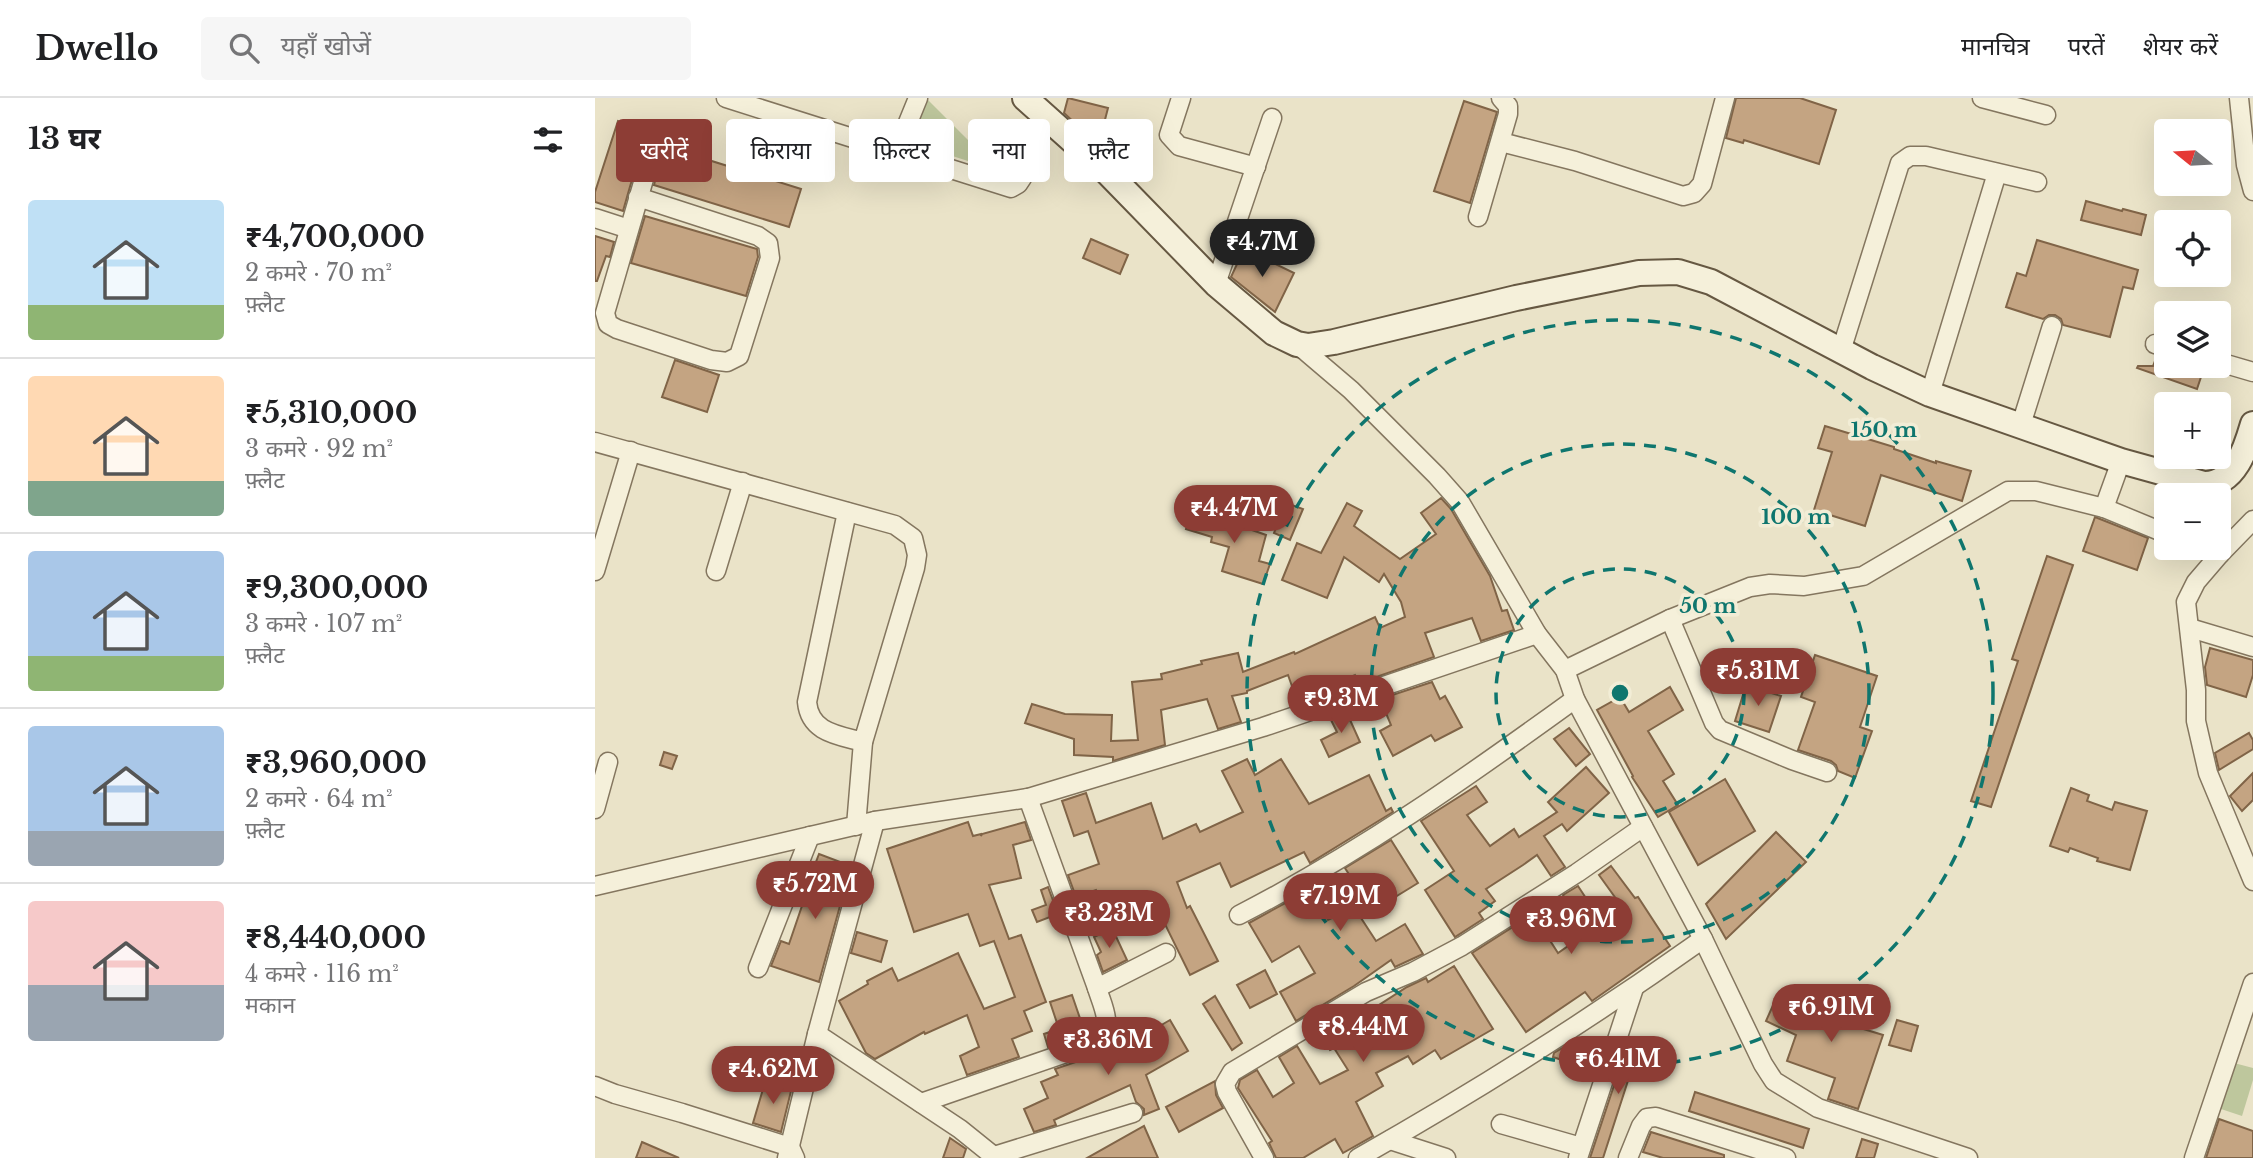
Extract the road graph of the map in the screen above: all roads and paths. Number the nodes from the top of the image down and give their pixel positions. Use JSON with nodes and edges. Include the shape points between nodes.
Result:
{"nodes":[{"id":1,"x":726,"y":98,"type":"edge"},
{"id":2,"x":918,"y":98,"type":"edge"},
{"id":3,"x":1025,"y":98,"type":"edge"},
{"id":4,"x":1181,"y":98,"type":"edge"},
{"id":5,"x":1501,"y":98,"type":"edge"},
{"id":6,"x":1725,"y":98,"type":"edge"},
{"id":7,"x":1983,"y":98,"type":"edge"},
{"id":8,"x":2239,"y":98,"type":"edge"},
{"id":9,"x":768,"y":104,"type":"edge"},
{"id":10,"x":2046,"y":115,"type":"dead end"},
{"id":11,"x":1045,"y":118,"type":"junction"},
{"id":12,"x":1272,"y":118,"type":"dead end"},
{"id":13,"x":909,"y":119,"type":"edge"},
{"id":14,"x":849,"y":134,"type":"edge"},
{"id":15,"x":1501,"y":142,"type":"junction"},
{"id":16,"x":1256,"y":167,"type":"junction"},
{"id":17,"x":954,"y":170,"type":"edge"},
{"id":18,"x":1997,"y":173,"type":"junction"},
{"id":19,"x":643,"y":182,"type":"edge"},
{"id":20,"x":2037,"y":182,"type":"dead end"},
{"id":21,"x":2253,"y":191,"type":"edge"},
{"id":22,"x":638,"y":197,"type":"junction"},
{"id":23,"x":1478,"y":217,"type":"dead end"},
{"id":24,"x":595,"y":218,"type":"edge"},
{"id":25,"x":629,"y":229,"type":"junction"},
{"id":26,"x":1216,"y":284,"type":"junction"},
{"id":27,"x":2052,"y":326,"type":"dead end"},
{"id":28,"x":1297,"y":344,"type":"junction"},
{"id":29,"x":1841,"y":351,"type":"junction"},
{"id":30,"x":2231,"y":366,"type":"edge"},
{"id":31,"x":2253,"y":372,"type":"edge"},
{"id":32,"x":1930,"y":394,"type":"junction"},
{"id":33,"x":2253,"y":424,"type":"edge"},
{"id":34,"x":2021,"y":425,"type":"junction"},
{"id":35,"x":595,"y":442,"type":"edge"},
{"id":36,"x":631,"y":451,"type":"junction"},
{"id":37,"x":2120,"y":461,"type":"junction"},
{"id":38,"x":743,"y":482,"type":"junction"},
{"id":39,"x":2103,"y":508,"type":"junction"},
{"id":40,"x":847,"y":512,"type":"junction"},
{"id":41,"x":2253,"y":520,"type":"edge"},
{"id":42,"x":2154,"y":529,"type":"edge"},
{"id":43,"x":2231,"y":543,"type":"edge"},
{"id":44,"x":2215,"y":560,"type":"edge"},
{"id":45,"x":596,"y":562,"type":"edge"},
{"id":46,"x":716,"y":571,"type":"dead end"},
{"id":47,"x":1671,"y":619,"type":"junction"},
{"id":48,"x":2190,"y":628,"type":"junction"},
{"id":49,"x":1537,"y":634,"type":"junction"},
{"id":50,"x":2253,"y":646,"type":"edge"},
{"id":51,"x":1565,"y":670,"type":"junction"},
{"id":52,"x":1575,"y":699,"type":"junction"},
{"id":53,"x":863,"y":742,"type":"junction"},
{"id":54,"x":608,"y":762,"type":"dead end"},
{"id":55,"x":1827,"y":772,"type":"dead end"},
{"id":56,"x":1028,"y":798,"type":"junction"},
{"id":57,"x":595,"y":809,"type":"edge"},
{"id":58,"x":875,"y":821,"type":"junction"},
{"id":59,"x":856,"y":826,"type":"junction"},
{"id":60,"x":1643,"y":827,"type":"junction"},
{"id":61,"x":810,"y":836,"type":"junction"},
{"id":62,"x":2253,"y":881,"type":"edge"},
{"id":63,"x":595,"y":886,"type":"edge"},
{"id":64,"x":1239,"y":915,"type":"dead end"},
{"id":65,"x":1703,"y":939,"type":"junction"},
{"id":66,"x":1166,"y":953,"type":"dead end"},
{"id":67,"x":758,"y":968,"type":"dead end"},
{"id":68,"x":2253,"y":983,"type":"edge"},
{"id":69,"x":1097,"y":988,"type":"junction"},
{"id":70,"x":1634,"y":988,"type":"junction"},
{"id":71,"x":817,"y":1034,"type":"junction"},
{"id":72,"x":595,"y":1086,"type":"edge"},
{"id":73,"x":921,"y":1103,"type":"junction"},
{"id":74,"x":1133,"y":1112,"type":"dead end"},
{"id":75,"x":1501,"y":1124,"type":"dead end"},
{"id":76,"x":1390,"y":1140,"type":"junction"},
{"id":77,"x":1580,"y":1152,"type":"edge"},
{"id":78,"x":791,"y":1154,"type":"edge"},
{"id":79,"x":995,"y":1157,"type":"edge"},
{"id":80,"x":1264,"y":1158,"type":"edge"},
{"id":81,"x":1358,"y":1158,"type":"edge"},
{"id":82,"x":1446,"y":1158,"type":"edge"},
{"id":83,"x":1628,"y":1158,"type":"edge"},
{"id":84,"x":1786,"y":1158,"type":"edge"},
{"id":85,"x":1968,"y":1158,"type":"edge"},
{"id":86,"x":2194,"y":1158,"type":"edge"}],
"edges":[{"from":1,"to":9,"type":"street"},
{"from":2,"to":13,"type":"street"},
{"from":3,"to":11,"type":"street"},
{"from":4,"to":16,"type":"street","via":[[1169,135],[1172,141]]},
{"from":5,"to":15,"type":"street","via":[[1508,106]]},
{"from":6,"to":15,"type":"street","via":[[1702,184],[1683,196]]},
{"from":7,"to":10,"type":"street"},
{"from":8,"to":21,"type":"street"},
{"from":9,"to":14,"type":"street"},
{"from":11,"to":17,"type":"street","via":[[1018,184],[1011,188]]},
{"from":11,"to":26,"type":"street","via":[[1102,167]]},
{"from":12,"to":16,"type":"street"},
{"from":15,"to":23,"type":"street"},
{"from":16,"to":26,"type":"street"},
{"from":18,"to":20,"type":"street"},
{"from":18,"to":29,"type":"street","via":[[1926,156],[1910,156],[1900,163]]},
{"from":18,"to":32,"type":"street"},
{"from":19,"to":22,"type":"street"},
{"from":22,"to":25,"type":"street"},
{"from":22,"to":25,"type":"street","via":[[768,243],[770,258],[739,356],[727,362],[711,359],[608,324],[605,313]]},
{"from":24,"to":25,"type":"street"},
{"from":26,"to":28,"type":"street","via":[[1274,332]]},
{"from":27,"to":34,"type":"street"},
{"from":28,"to":29,"type":"street","via":[[1333,342],[1516,298],[1660,271],[1711,282]]},
{"from":28,"to":49,"type":"street","via":[[1351,390],[1449,488]]},
{"from":29,"to":32,"type":"street"},
{"from":30,"to":31,"type":"street"},
{"from":32,"to":34,"type":"street"},
{"from":33,"to":37,"type":"street","via":[[2237,463],[2213,485]]},
{"from":34,"to":37,"type":"street"},
{"from":35,"to":36,"type":"street"},
{"from":36,"to":38,"type":"street"},
{"from":36,"to":45,"type":"street"},
{"from":37,"to":39,"type":"street"},
{"from":38,"to":40,"type":"street"},
{"from":38,"to":46,"type":"street"},
{"from":39,"to":42,"type":"street"},
{"from":39,"to":47,"type":"street","via":[[2036,491],[2008,491],[1863,576],[1804,586],[1750,587]]},
{"from":40,"to":53,"type":"street","via":[[807,702],[811,719],[824,731]]},
{"from":40,"to":53,"type":"street","via":[[905,531],[913,538],[916,555]]},
{"from":41,"to":43,"type":"street"},
{"from":44,"to":48,"type":"street","via":[[2186,602]]},
{"from":47,"to":51,"type":"street"},
{"from":47,"to":55,"type":"street","via":[[1720,730]]},
{"from":48,"to":50,"type":"street"},
{"from":48,"to":62,"type":"street","via":[[2196,721],[2203,755]]},
{"from":49,"to":51,"type":"street"},
{"from":49,"to":56,"type":"street","via":[[1263,727]]},
{"from":51,"to":52,"type":"street"},
{"from":52,"to":60,"type":"street"},
{"from":52,"to":64,"type":"street","via":[[1456,786],[1307,880]]},
{"from":53,"to":59,"type":"street"},
{"from":54,"to":57,"type":"street"},
{"from":56,"to":58,"type":"street"},
{"from":56,"to":69,"type":"street"},
{"from":58,"to":59,"type":"street"},
{"from":58,"to":71,"type":"street"},
{"from":59,"to":61,"type":"street"},
{"from":60,"to":65,"type":"street"},
{"from":60,"to":80,"type":"street","via":[[1462,946],[1366,992],[1231,1072],[1225,1083],[1227,1092]]},
{"from":61,"to":63,"type":"street"},
{"from":61,"to":67,"type":"street"},
{"from":65,"to":70,"type":"street"},
{"from":65,"to":85,"type":"street","via":[[1774,1081],[1818,1108]]},
{"from":66,"to":69,"type":"street"},
{"from":68,"to":86,"type":"street"},
{"from":69,"to":73,"type":"street","via":[[1107,1019],[1102,1037],[1092,1044]]},
{"from":70,"to":76,"type":"street"},
{"from":70,"to":77,"type":"street"},
{"from":71,"to":73,"type":"street"},
{"from":71,"to":78,"type":"street"},
{"from":72,"to":78,"type":"street","via":[[683,1112]]},
{"from":73,"to":79,"type":"street"},
{"from":74,"to":79,"type":"street"},
{"from":75,"to":77,"type":"street"},
{"from":76,"to":81,"type":"street"},
{"from":76,"to":82,"type":"street"},
{"from":83,"to":84,"type":"street","via":[[1641,1126],[1656,1116]]}]}
